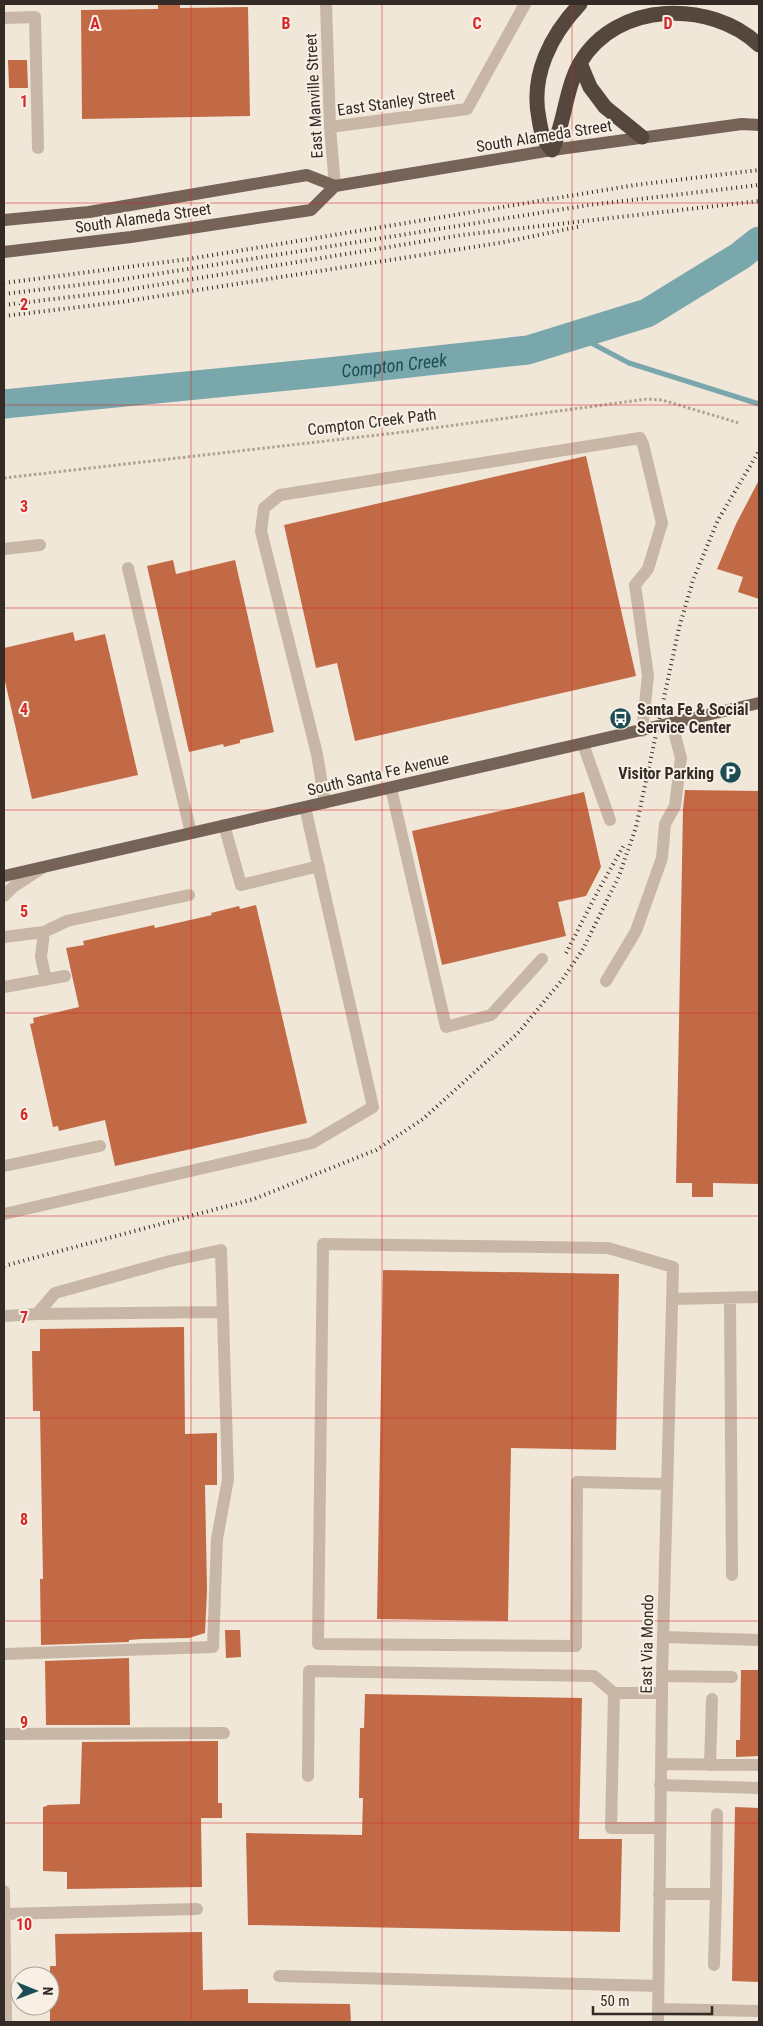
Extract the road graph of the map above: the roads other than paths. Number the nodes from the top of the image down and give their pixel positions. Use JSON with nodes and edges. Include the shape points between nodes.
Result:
{"nodes":[{"id":1,"x":326,"y":4,"type":"edge"},
{"id":2,"x":525,"y":4,"type":"edge"},
{"id":3,"x":580,"y":4,"type":"edge"},
{"id":4,"x":4,"y":18,"type":"edge"},
{"id":5,"x":759,"y":45,"type":"edge"},
{"id":6,"x":580,"y":63,"type":"junction"},
{"id":7,"x":759,"y":124,"type":"edge"},
{"id":8,"x":330,"y":127,"type":"junction"},
{"id":9,"x":642,"y":138,"type":"junction"},
{"id":10,"x":38,"y":148,"type":"dead end"},
{"id":11,"x":552,"y":150,"type":"junction"},
{"id":12,"x":336,"y":186,"type":"junction"},
{"id":13,"x":4,"y":220,"type":"edge"},
{"id":14,"x":4,"y":252,"type":"edge"},
{"id":15,"x":40,"y":545,"type":"dead end"},
{"id":16,"x":4,"y":549,"type":"edge"},
{"id":17,"x":128,"y":568,"type":"dead end"},
{"id":18,"x":759,"y":704,"type":"edge"},
{"id":19,"x":672,"y":724,"type":"junction"},
{"id":20,"x":642,"y":731,"type":"junction"},
{"id":21,"x":583,"y":744,"type":"junction"},
{"id":22,"x":391,"y":788,"type":"junction"},
{"id":23,"x":325,"y":802,"type":"junction"},
{"id":24,"x":305,"y":807,"type":"junction"},
{"id":25,"x":610,"y":820,"type":"dead end"},
{"id":26,"x":224,"y":825,"type":"junction"},
{"id":27,"x":191,"y":833,"type":"junction"},
{"id":28,"x":44,"y":866,"type":"junction"},
{"id":29,"x":319,"y":866,"type":"junction"},
{"id":30,"x":4,"y":876,"type":"edge"},
{"id":31,"x":189,"y":895,"type":"dead end"},
{"id":32,"x":4,"y":896,"type":"edge"},
{"id":33,"x":44,"y":932,"type":"junction"},
{"id":34,"x":4,"y":937,"type":"edge"},
{"id":35,"x":542,"y":959,"type":"dead end"},
{"id":36,"x":65,"y":976,"type":"dead end"},
{"id":37,"x":46,"y":980,"type":"junction"},
{"id":38,"x":606,"y":981,"type":"dead end"},
{"id":39,"x":4,"y":987,"type":"edge"},
{"id":40,"x":100,"y":1146,"type":"dead end"},
{"id":41,"x":4,"y":1166,"type":"edge"},
{"id":42,"x":4,"y":1214,"type":"edge"},
{"id":43,"x":759,"y":1297,"type":"edge"},
{"id":44,"x":730,"y":1298,"type":"junction"},
{"id":45,"x":672,"y":1299,"type":"junction"},
{"id":46,"x":223,"y":1312,"type":"junction"},
{"id":47,"x":37,"y":1314,"type":"junction"},
{"id":48,"x":4,"y":1316,"type":"edge"},
{"id":49,"x":667,"y":1484,"type":"junction"},
{"id":50,"x":732,"y":1575,"type":"dead end"},
{"id":51,"x":663,"y":1637,"type":"junction"},
{"id":52,"x":759,"y":1640,"type":"edge"},
{"id":53,"x":4,"y":1654,"type":"edge"},
{"id":54,"x":662,"y":1676,"type":"junction"},
{"id":55,"x":732,"y":1678,"type":"dead end"},
{"id":56,"x":614,"y":1693,"type":"junction"},
{"id":57,"x":662,"y":1693,"type":"junction"},
{"id":58,"x":712,"y":1699,"type":"dead end"},
{"id":59,"x":224,"y":1733,"type":"dead end"},
{"id":60,"x":4,"y":1734,"type":"edge"},
{"id":61,"x":661,"y":1764,"type":"junction"},
{"id":62,"x":710,"y":1765,"type":"junction"},
{"id":63,"x":759,"y":1765,"type":"edge"},
{"id":64,"x":308,"y":1776,"type":"dead end"},
{"id":65,"x":660,"y":1785,"type":"junction"},
{"id":66,"x":759,"y":1788,"type":"edge"},
{"id":67,"x":717,"y":1814,"type":"dead end"},
{"id":68,"x":660,"y":1828,"type":"junction"},
{"id":69,"x":4,"y":1891,"type":"edge"},
{"id":70,"x":659,"y":1894,"type":"junction"},
{"id":71,"x":716,"y":1894,"type":"junction"},
{"id":72,"x":197,"y":1909,"type":"dead end"},
{"id":73,"x":4,"y":1914,"type":"edge"},
{"id":74,"x":4,"y":1929,"type":"edge"},
{"id":75,"x":714,"y":1965,"type":"dead end"},
{"id":76,"x":279,"y":1976,"type":"dead end"},
{"id":77,"x":658,"y":1986,"type":"junction"},
{"id":78,"x":759,"y":2011,"type":"edge"},
{"id":79,"x":658,"y":2016,"type":"edge"},
{"id":80,"x":6,"y":2022,"type":"edge"}],
"edges":[{"from":1,"to":8,"type":"street","name":"East Manville Street"},
{"from":2,"to":8,"type":"street","name":"East Stanley Street","via":[[467,109]]},
{"from":3,"to":11,"type":"highway","via":[[553,40],[537,84],[536,107],[543,139]]},
{"from":4,"to":10,"type":"street","via":[[35,17]]},
{"from":5,"to":6,"type":"highway","via":[[720,14],[671,6],[620,22],[600,38]]},
{"from":6,"to":9,"type":"highway","via":[[590,88],[605,107]]},
{"from":6,"to":11,"type":"highway"},
{"from":7,"to":9,"type":"main road","name":"South Alameda Street"},
{"from":8,"to":12,"type":"street","name":"East Manville Street"},
{"from":9,"to":11,"type":"main road","name":"South Alameda Street"},
{"from":11,"to":12,"type":"main road","name":"South Alameda Street"},
{"from":12,"to":13,"type":"main road","name":"South Alameda Street","via":[[307,176],[89,212]]},
{"from":12,"to":14,"type":"main road","name":"South Alameda Street","via":[[311,210],[131,238]]},
{"from":15,"to":16,"type":"street"},
{"from":17,"to":27,"type":"street"},
{"from":18,"to":19,"type":"main road","name":"South Santa Fe Avenue"},
{"from":19,"to":20,"type":"main road","name":"South Santa Fe Avenue"},
{"from":19,"to":38,"type":"street","via":[[681,758],[675,806],[665,824],[662,858],[636,931]]},
{"from":20,"to":21,"type":"main road","name":"South Santa Fe Avenue"},
{"from":20,"to":23,"type":"street","via":[[648,676],[635,584],[648,569],[662,523],[640,438],[280,495],[264,508],[261,531],[317,754]]},
{"from":21,"to":22,"type":"main road","name":"South Santa Fe Avenue"},
{"from":21,"to":25,"type":"street"},
{"from":22,"to":23,"type":"main road","name":"South Santa Fe Avenue"},
{"from":22,"to":35,"type":"street","via":[[446,1027],[491,1015]]},
{"from":23,"to":24,"type":"main road","name":"South Santa Fe Avenue"},
{"from":24,"to":26,"type":"main road","name":"South Santa Fe Avenue"},
{"from":24,"to":29,"type":"street"},
{"from":26,"to":27,"type":"main road","name":"South Santa Fe Avenue"},
{"from":26,"to":29,"type":"street","via":[[241,885]]},
{"from":27,"to":28,"type":"main road","name":"South Santa Fe Avenue"},
{"from":28,"to":30,"type":"main road","name":"South Santa Fe Avenue"},
{"from":28,"to":32,"type":"street"},
{"from":29,"to":42,"type":"street","via":[[373,1107],[312,1143]]},
{"from":31,"to":33,"type":"street","via":[[67,921]]},
{"from":33,"to":34,"type":"street"},
{"from":33,"to":37,"type":"street","via":[[41,957]]},
{"from":36,"to":37,"type":"street"},
{"from":37,"to":39,"type":"street"},
{"from":40,"to":41,"type":"street"},
{"from":43,"to":44,"type":"street"},
{"from":44,"to":45,"type":"street"},
{"from":44,"to":50,"type":"street"},
{"from":45,"to":49,"type":"street","name":"East Via Mondo"},
{"from":45,"to":49,"type":"street","name":"East Via Mondo","via":[[673,1266],[608,1248],[323,1244],[318,1644],[576,1646],[578,1482]]},
{"from":46,"to":47,"type":"street"},
{"from":46,"to":47,"type":"street","via":[[221,1250],[55,1293]]},
{"from":46,"to":53,"type":"street","via":[[228,1479],[217,1539],[213,1647]]},
{"from":47,"to":48,"type":"street"},
{"from":49,"to":51,"type":"street","name":"East Via Mondo"},
{"from":51,"to":52,"type":"street"},
{"from":51,"to":54,"type":"street","name":"East Via Mondo"},
{"from":54,"to":55,"type":"street"},
{"from":54,"to":57,"type":"street","name":"East Via Mondo"},
{"from":56,"to":57,"type":"street"},
{"from":56,"to":64,"type":"street","via":[[594,1676],[309,1670]]},
{"from":56,"to":68,"type":"street","via":[[611,1828]]},
{"from":57,"to":61,"type":"street","name":"East Via Mondo"},
{"from":58,"to":62,"type":"street"},
{"from":59,"to":60,"type":"street"},
{"from":61,"to":62,"type":"street"},
{"from":61,"to":65,"type":"street","name":"East Via Mondo"},
{"from":62,"to":63,"type":"street"},
{"from":65,"to":66,"type":"street"},
{"from":65,"to":68,"type":"street","name":"East Via Mondo"},
{"from":67,"to":71,"type":"street"},
{"from":68,"to":70,"type":"street","name":"East Via Mondo"},
{"from":69,"to":73,"type":"street"},
{"from":70,"to":71,"type":"street"},
{"from":70,"to":77,"type":"street","name":"East Via Mondo"},
{"from":71,"to":75,"type":"street"},
{"from":72,"to":73,"type":"street"},
{"from":73,"to":74,"type":"street"},
{"from":74,"to":80,"type":"street"},
{"from":76,"to":77,"type":"street"},
{"from":77,"to":79,"type":"street","name":"East Via Mondo"},
{"from":78,"to":79,"type":"street"}]}
